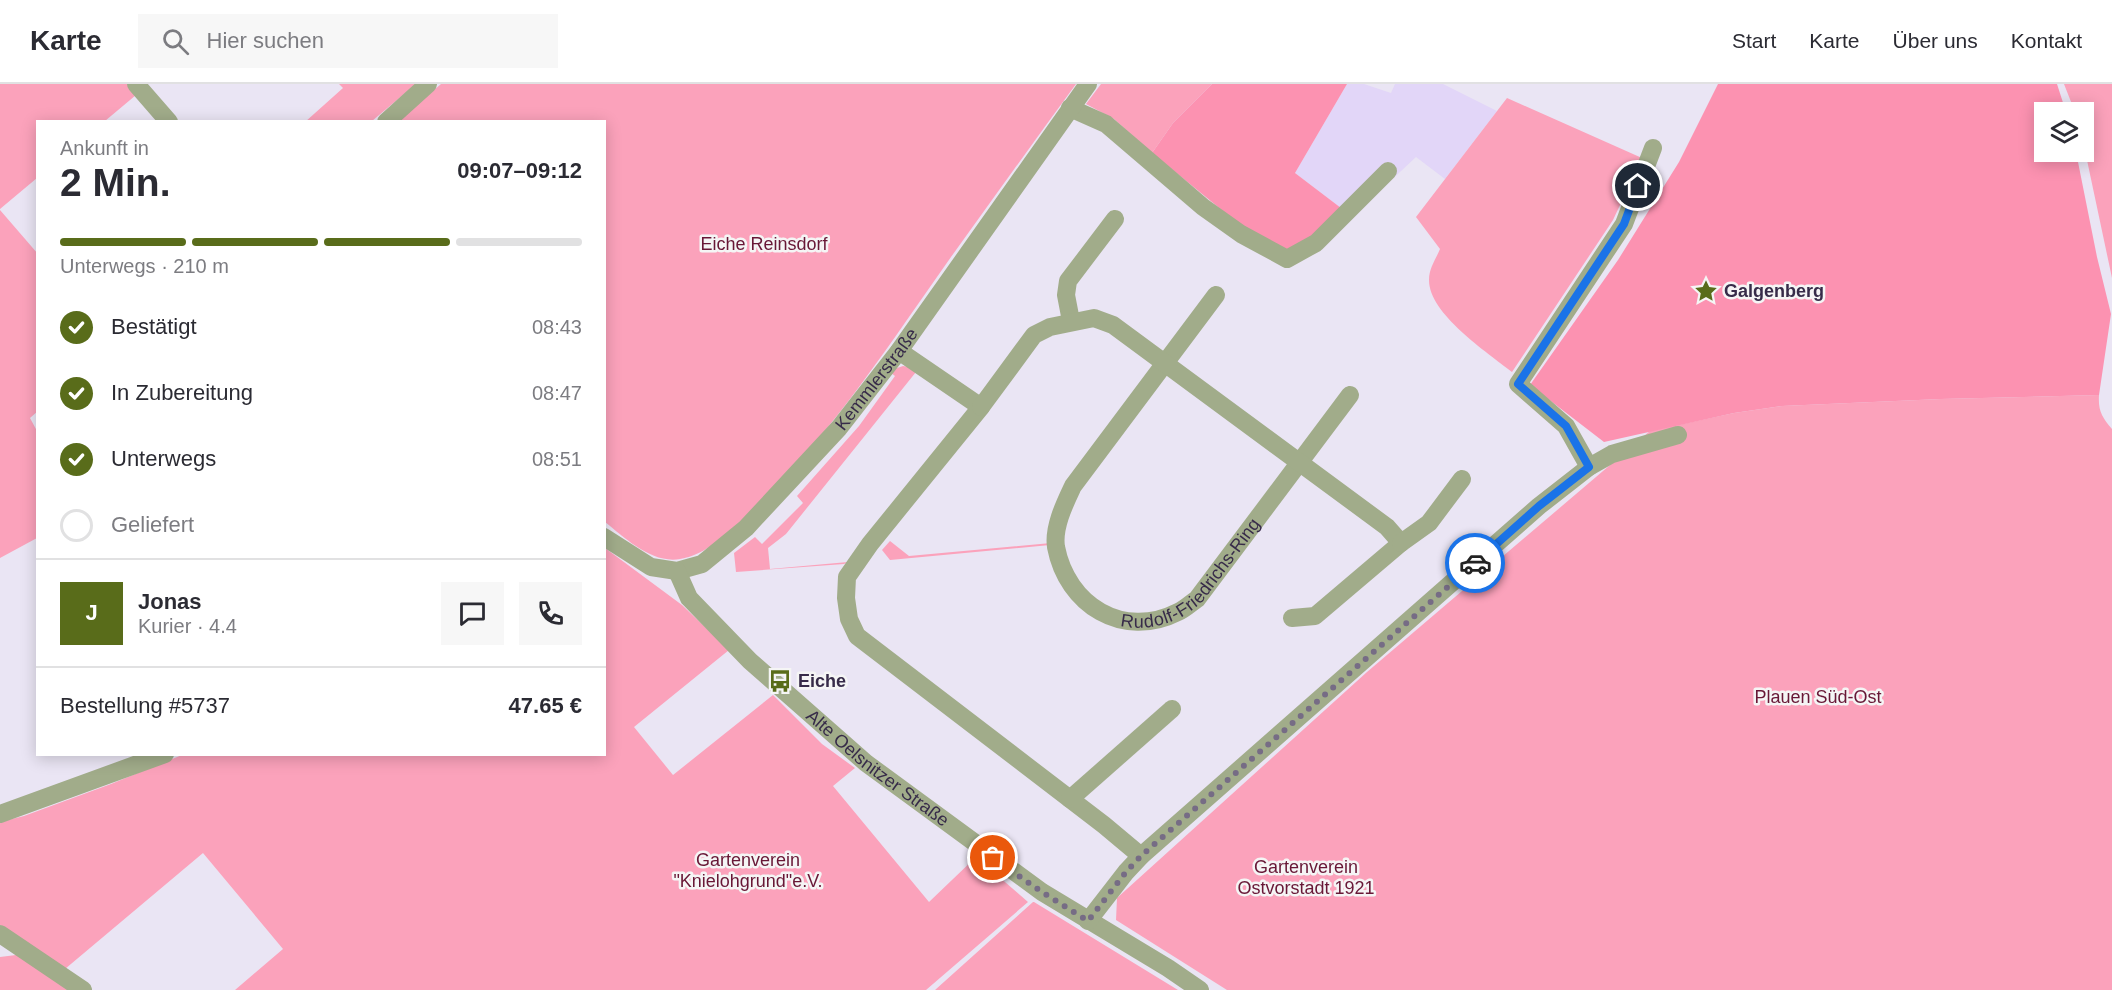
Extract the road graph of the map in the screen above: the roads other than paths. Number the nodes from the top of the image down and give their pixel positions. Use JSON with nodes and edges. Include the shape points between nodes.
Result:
{"nodes":[{"id":1,"x":136,"y":84,"type":"edge"},
{"id":2,"x":428,"y":84,"type":"edge"},
{"id":3,"x":1088,"y":84,"type":"edge"},
{"id":4,"x":1070,"y":108,"type":"junction"},
{"id":5,"x":167,"y":120,"type":"edge"},
{"id":6,"x":388,"y":120,"type":"edge"},
{"id":7,"x":1653,"y":147,"type":"dead end"},
{"id":8,"x":1388,"y":171,"type":"dead end"},
{"id":9,"x":1115,"y":219,"type":"dead end"},
{"id":10,"x":1216,"y":295,"type":"dead end"},
{"id":11,"x":1071,"y":321,"type":"junction"},
{"id":12,"x":899,"y":351,"type":"junction"},
{"id":13,"x":1165,"y":363,"type":"junction"},
{"id":14,"x":1350,"y":395,"type":"dead end"},
{"id":15,"x":981,"y":407,"type":"junction"},
{"id":16,"x":1678,"y":435,"type":"dead end"},
{"id":17,"x":1301,"y":464,"type":"junction"},
{"id":18,"x":1589,"y":467,"type":"junction"},
{"id":19,"x":1462,"y":479,"type":"dead end"},
{"id":20,"x":606,"y":538,"type":"edge"},
{"id":21,"x":1401,"y":543,"type":"junction"},
{"id":22,"x":677,"y":571,"type":"junction"},
{"id":23,"x":1292,"y":618,"type":"dead end"},
{"id":24,"x":1172,"y":709,"type":"dead end"},
{"id":25,"x":160,"y":756,"type":"edge"},
{"id":26,"x":1070,"y":799,"type":"junction"},
{"id":27,"x":0,"y":814,"type":"edge"},
{"id":28,"x":1141,"y":856,"type":"junction"},
{"id":29,"x":1088,"y":921,"type":"junction"},
{"id":30,"x":0,"y":934,"type":"edge"},
{"id":31,"x":83,"y":990,"type":"edge"},
{"id":32,"x":1200,"y":990,"type":"edge"}],
"edges":[{"from":1,"to":5,"type":"street"},
{"from":2,"to":6,"type":"street"},
{"from":3,"to":4,"type":"street","name":"Kemmlerstraße"},
{"from":4,"to":8,"type":"street","via":[[1106,124],[1231,228],[1287,259],[1316,243]]},
{"from":4,"to":12,"type":"street","name":"Kemmlerstraße"},
{"from":7,"to":18,"type":"street","via":[[1624,224],[1518,384],[1566,426]]},
{"from":9,"to":11,"type":"street","via":[[1068,281],[1066,295]]},
{"from":10,"to":13,"type":"street","name":"Rudolf-Friedrichs-Ring"},
{"from":11,"to":13,"type":"street","via":[[1094,318],[1113,325]]},
{"from":11,"to":15,"type":"street","via":[[1034,335]]},
{"from":12,"to":15,"type":"street"},
{"from":12,"to":22,"type":"street","name":"Kemmlerstraße","via":[[839,428],[746,528],[702,564]]},
{"from":13,"to":17,"type":"street"},
{"from":13,"to":17,"type":"street","name":"Rudolf-Friedrichs-Ring","via":[[1073,486],[1060,511],[1056,546],[1066,578],[1097,611],[1114,619],[1137,622],[1179,612],[1203,592]]},
{"from":14,"to":17,"type":"street","name":"Rudolf-Friedrichs-Ring"},
{"from":15,"to":26,"type":"street","via":[[847,577],[849,619],[857,636]]},
{"from":16,"to":18,"type":"street","via":[[1612,454]]},
{"from":17,"to":21,"type":"street","via":[[1387,527]]},
{"from":18,"to":28,"type":"street","via":[[1539,506]]},
{"from":19,"to":21,"type":"street","via":[[1429,523]]},
{"from":20,"to":22,"type":"street","via":[[651,567]]},
{"from":21,"to":23,"type":"street","via":[[1315,616]]},
{"from":22,"to":29,"type":"street","name":"Alte Oelsnitzer Straße","via":[[690,598],[750,661],[866,763],[1008,869]]},
{"from":24,"to":26,"type":"street"},
{"from":25,"to":27,"type":"street"},
{"from":26,"to":28,"type":"street"},
{"from":28,"to":29,"type":"street"},
{"from":29,"to":32,"type":"street","name":"Alte Oelsnitzer Straße"},
{"from":30,"to":31,"type":"street"}]}
